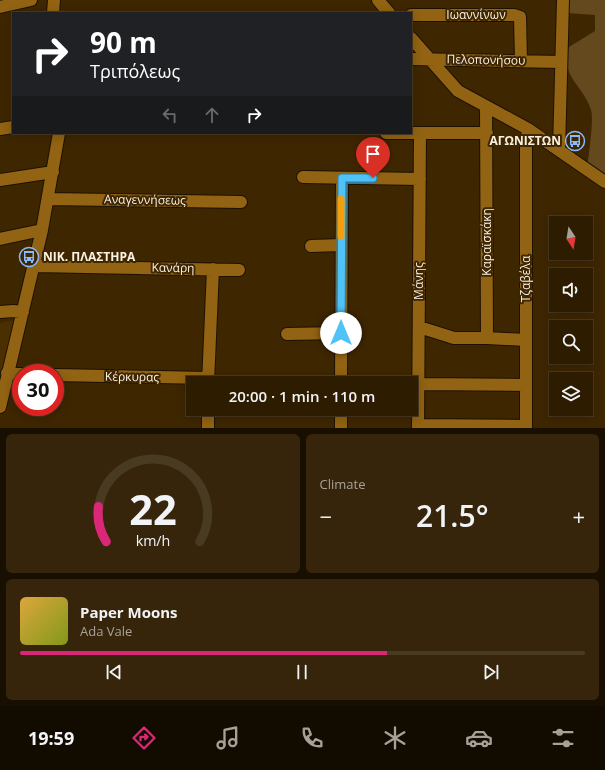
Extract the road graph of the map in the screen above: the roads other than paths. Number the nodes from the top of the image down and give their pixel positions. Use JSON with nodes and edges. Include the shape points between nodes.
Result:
{"nodes":[{"id":1,"x":31,"y":0,"type":"edge"},
{"id":2,"x":54,"y":0,"type":"edge"},
{"id":3,"x":378,"y":0,"type":"edge"},
{"id":4,"x":563,"y":0,"type":"edge"},
{"id":5,"x":0,"y":7,"type":"edge"},
{"id":6,"x":53,"y":12,"type":"edge"},
{"id":7,"x":388,"y":12,"type":"edge"},
{"id":8,"x":412,"y":15,"type":"edge"},
{"id":9,"x":412,"y":39,"type":"edge"},
{"id":10,"x":412,"y":59,"type":"edge"},
{"id":11,"x":429,"y":59,"type":"junction"},
{"id":12,"x":521,"y":60,"type":"junction"},
{"id":13,"x":561,"y":62,"type":"junction"},
{"id":14,"x":486,"y":107,"type":"junction"},
{"id":15,"x":12,"y":127,"type":"edge"},
{"id":16,"x":0,"y":129,"type":"edge"},
{"id":17,"x":528,"y":129,"type":"junction"},
{"id":18,"x":487,"y":133,"type":"junction"},
{"id":19,"x":59,"y":134,"type":"edge"},
{"id":20,"x":412,"y":134,"type":"edge"},
{"id":21,"x":420,"y":134,"type":"junction"},
{"id":22,"x":559,"y":150,"type":"junction"},
{"id":23,"x":53,"y":172,"type":"junction"},
{"id":24,"x":303,"y":177,"type":"dead end"},
{"id":25,"x":342,"y":178,"type":"junction"},
{"id":26,"x":420,"y":179,"type":"junction"},
{"id":27,"x":0,"y":180,"type":"edge"},
{"id":28,"x":605,"y":182,"type":"edge"},
{"id":29,"x":49,"y":199,"type":"junction"},
{"id":30,"x":241,"y":202,"type":"dead end"},
{"id":31,"x":42,"y":230,"type":"junction"},
{"id":32,"x":0,"y":239,"type":"edge"},
{"id":33,"x":341,"y":245,"type":"junction"},
{"id":34,"x":311,"y":246,"type":"dead end"},
{"id":35,"x":34,"y":266,"type":"junction"},
{"id":36,"x":213,"y":269,"type":"junction"},
{"id":37,"x":239,"y":270,"type":"dead end"},
{"id":38,"x":0,"y":312,"type":"edge"},
{"id":39,"x":23,"y":312,"type":"junction"},
{"id":40,"x":419,"y":327,"type":"junction"},
{"id":41,"x":341,"y":333,"type":"junction"},
{"id":42,"x":287,"y":334,"type":"dead end"},
{"id":43,"x":487,"y":338,"type":"junction"},
{"id":44,"x":526,"y":340,"type":"junction"},
{"id":45,"x":7,"y":373,"type":"junction"},
{"id":46,"x":12,"y":373,"type":"edge"},
{"id":47,"x":64,"y":375,"type":"edge"},
{"id":48,"x":208,"y":376,"type":"edge"},
{"id":49,"x":341,"y":376,"type":"edge"},
{"id":50,"x":186,"y":380,"type":"edge"},
{"id":51,"x":419,"y":384,"type":"junction"},
{"id":52,"x":526,"y":385,"type":"junction"},
{"id":53,"x":0,"y":407,"type":"edge"},
{"id":54,"x":208,"y":416,"type":"edge"},
{"id":55,"x":341,"y":416,"type":"edge"},
{"id":56,"x":418,"y":427,"type":"edge"},
{"id":57,"x":526,"y":427,"type":"edge"},
{"id":58,"x":208,"y":428,"type":"edge"},
{"id":59,"x":341,"y":428,"type":"edge"}],
"edges":[{"from":1,"to":5,"type":"street"},
{"from":2,"to":6,"type":"street"},
{"from":3,"to":7,"type":"street"},
{"from":4,"to":13,"type":"street"},
{"from":8,"to":12,"type":"street","name":"Ιωαννίνων","via":[[520,17]]},
{"from":9,"to":11,"type":"street"},
{"from":10,"to":11,"type":"street","name":"Πελοπονήσου"},
{"from":11,"to":12,"type":"street","name":"Πελοπονήσου"},
{"from":11,"to":14,"type":"street","via":[[458,91]]},
{"from":12,"to":13,"type":"street","name":"Πελοπονήσου"},
{"from":13,"to":22,"type":"street"},
{"from":14,"to":17,"type":"street"},
{"from":14,"to":18,"type":"street","name":"Καραϊσκάκη"},
{"from":15,"to":16,"type":"street"},
{"from":17,"to":22,"type":"street"},
{"from":17,"to":44,"type":"street","name":"Τζαβέλα"},
{"from":18,"to":21,"type":"street"},
{"from":18,"to":43,"type":"street","name":"Καραϊσκάκη"},
{"from":19,"to":23,"type":"street"},
{"from":20,"to":21,"type":"street"},
{"from":21,"to":26,"type":"street","name":"Μάνης"},
{"from":22,"to":28,"type":"street"},
{"from":23,"to":27,"type":"street"},
{"from":23,"to":29,"type":"street"},
{"from":24,"to":25,"type":"street"},
{"from":25,"to":26,"type":"street"},
{"from":25,"to":33,"type":"street"},
{"from":26,"to":40,"type":"street","name":"Μάνης"},
{"from":29,"to":30,"type":"street","name":"Αναγεννήσεως"},
{"from":29,"to":31,"type":"street"},
{"from":31,"to":32,"type":"street"},
{"from":31,"to":35,"type":"street"},
{"from":33,"to":34,"type":"street"},
{"from":33,"to":41,"type":"street"},
{"from":35,"to":36,"type":"street","name":"Κανάρη"},
{"from":35,"to":39,"type":"street"},
{"from":36,"to":37,"type":"street","name":"Κανάρη"},
{"from":36,"to":48,"type":"street"},
{"from":38,"to":39,"type":"street"},
{"from":39,"to":45,"type":"street"},
{"from":40,"to":43,"type":"street","via":[[454,338]]},
{"from":40,"to":51,"type":"street","name":"Μάνης"},
{"from":41,"to":42,"type":"street"},
{"from":41,"to":49,"type":"street"},
{"from":43,"to":44,"type":"street"},
{"from":44,"to":52,"type":"street","name":"Τζαβέλα"},
{"from":45,"to":46,"type":"street"},
{"from":45,"to":53,"type":"street"},
{"from":47,"to":50,"type":"street","name":"Κέρκυρας"},
{"from":51,"to":52,"type":"street"},
{"from":51,"to":56,"type":"street","name":"Μάνης"},
{"from":52,"to":57,"type":"street","name":"Τζαβέλα"},
{"from":54,"to":58,"type":"street"},
{"from":55,"to":59,"type":"street"},
{"from":56,"to":57,"type":"street"}]}
